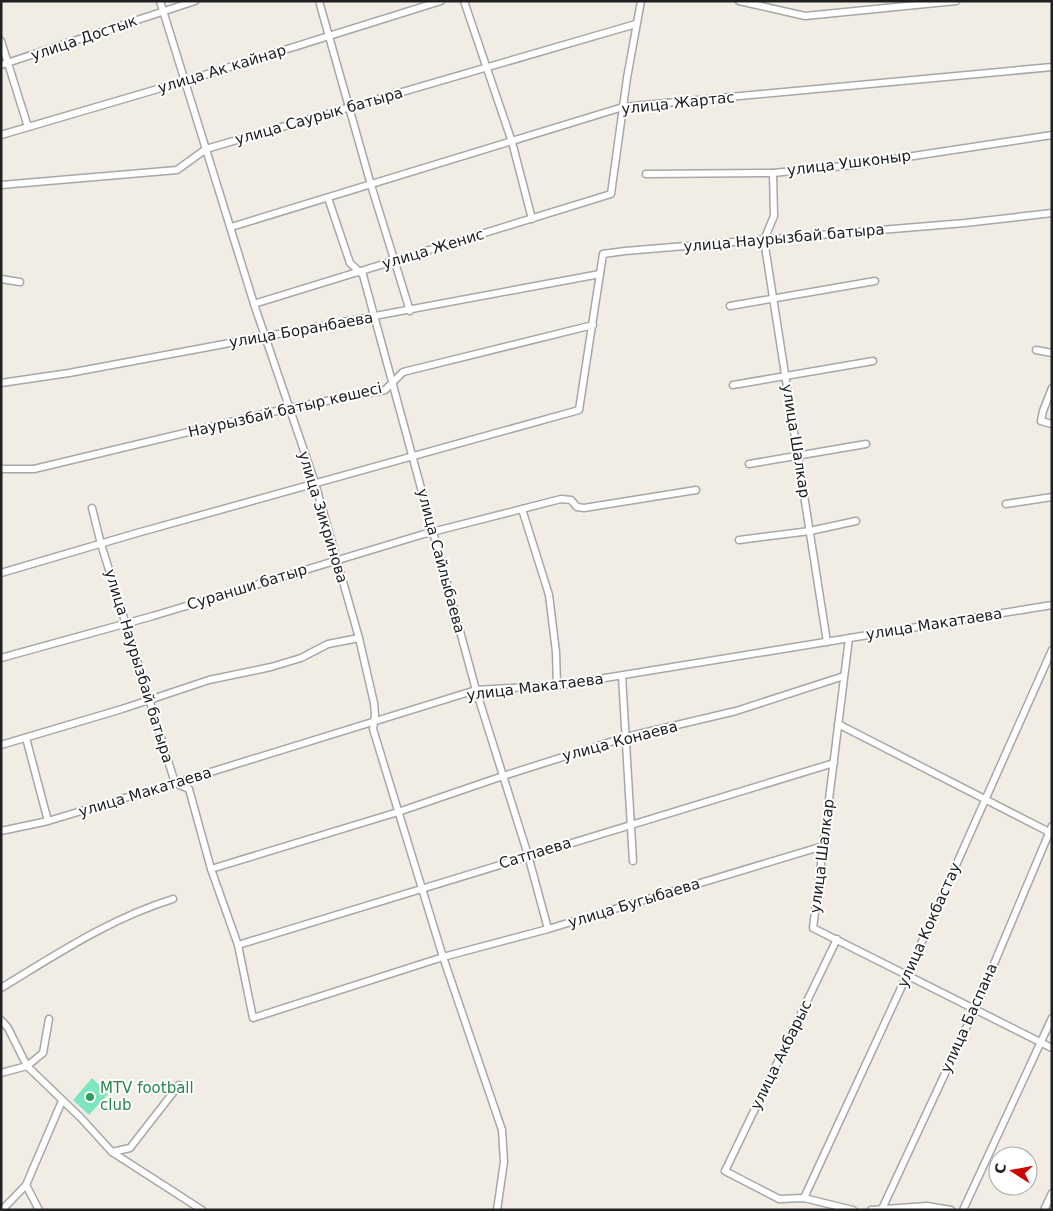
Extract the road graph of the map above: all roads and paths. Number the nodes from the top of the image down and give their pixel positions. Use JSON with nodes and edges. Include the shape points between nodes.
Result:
{"nodes":[{"id":1,"x":160,"y":1,"type":"edge"},
{"id":2,"x":195,"y":1,"type":"edge"},
{"id":3,"x":319,"y":1,"type":"edge"},
{"id":4,"x":441,"y":1,"type":"edge"},
{"id":5,"x":464,"y":1,"type":"edge"},
{"id":6,"x":641,"y":1,"type":"edge"},
{"id":7,"x":739,"y":1,"type":"edge"},
{"id":8,"x":956,"y":1,"type":"edge"},
{"id":9,"x":163,"y":11,"type":"junction"},
{"id":10,"x":636,"y":24,"type":"junction"},
{"id":11,"x":328,"y":36,"type":"junction"},
{"id":12,"x":1,"y":41,"type":"edge"},
{"id":13,"x":5,"y":64,"type":"edge"},
{"id":14,"x":1052,"y":67,"type":"edge"},
{"id":15,"x":486,"y":68,"type":"junction"},
{"id":16,"x":185,"y":81,"type":"junction"},
{"id":17,"x":623,"y":107,"type":"junction"},
{"id":18,"x":349,"y":108,"type":"junction"},
{"id":19,"x":28,"y":127,"type":"junction"},
{"id":20,"x":1,"y":135,"type":"edge"},
{"id":21,"x":1052,"y":135,"type":"edge"},
{"id":22,"x":512,"y":142,"type":"junction"},
{"id":23,"x":206,"y":149,"type":"junction"},
{"id":24,"x":773,"y":173,"type":"junction"},
{"id":25,"x":646,"y":174,"type":"dead end"},
{"id":26,"x":1,"y":185,"type":"edge"},
{"id":27,"x":371,"y":185,"type":"junction"},
{"id":28,"x":328,"y":198,"type":"junction"},
{"id":29,"x":1052,"y":213,"type":"edge"},
{"id":30,"x":532,"y":219,"type":"junction"},
{"id":31,"x":231,"y":227,"type":"junction"},
{"id":32,"x":764,"y":240,"type":"junction"},
{"id":33,"x":394,"y":261,"type":"junction"},
{"id":34,"x":360,"y":272,"type":"junction"},
{"id":35,"x":600,"y":274,"type":"junction"},
{"id":36,"x":1,"y":279,"type":"edge"},
{"id":37,"x":874,"y":281,"type":"dead end"},
{"id":38,"x":20,"y":282,"type":"dead end"},
{"id":39,"x":774,"y":299,"type":"junction"},
{"id":40,"x":254,"y":304,"type":"junction"},
{"id":41,"x":730,"y":306,"type":"dead end"},
{"id":42,"x":410,"y":310,"type":"junction"},
{"id":43,"x":376,"y":317,"type":"junction"},
{"id":44,"x":592,"y":325,"type":"junction"},
{"id":45,"x":265,"y":337,"type":"junction"},
{"id":46,"x":1036,"y":350,"type":"dead end"},
{"id":47,"x":1052,"y":353,"type":"edge"},
{"id":48,"x":873,"y":360,"type":"dead end"},
{"id":49,"x":786,"y":376,"type":"junction"},
{"id":50,"x":1,"y":383,"type":"edge"},
{"id":51,"x":392,"y":383,"type":"junction"},
{"id":52,"x":733,"y":385,"type":"dead end"},
{"id":53,"x":1052,"y":388,"type":"edge"},
{"id":54,"x":289,"y":408,"type":"junction"},
{"id":55,"x":1052,"y":424,"type":"edge"},
{"id":56,"x":866,"y":444,"type":"dead end"},
{"id":57,"x":798,"y":455,"type":"junction"},
{"id":58,"x":412,"y":456,"type":"junction"},
{"id":59,"x":749,"y":464,"type":"dead end"},
{"id":60,"x":1,"y":469,"type":"edge"},
{"id":61,"x":314,"y":483,"type":"junction"},
{"id":62,"x":696,"y":490,"type":"dead end"},
{"id":63,"x":1052,"y":497,"type":"edge"},
{"id":64,"x":1006,"y":504,"type":"dead end"},
{"id":65,"x":92,"y":508,"type":"dead end"},
{"id":66,"x":522,"y":509,"type":"junction"},
{"id":67,"x":856,"y":521,"type":"dead end"},
{"id":68,"x":810,"y":530,"type":"junction"},
{"id":69,"x":434,"y":532,"type":"junction"},
{"id":70,"x":738,"y":540,"type":"dead end"},
{"id":71,"x":101,"y":544,"type":"junction"},
{"id":72,"x":336,"y":560,"type":"junction"},
{"id":73,"x":1,"y":573,"type":"edge"},
{"id":74,"x":1052,"y":605,"type":"edge"},
{"id":75,"x":127,"y":623,"type":"junction"},
{"id":76,"x":359,"y":638,"type":"junction"},
{"id":77,"x":849,"y":638,"type":"junction"},
{"id":78,"x":827,"y":642,"type":"junction"},
{"id":79,"x":1052,"y":650,"type":"edge"},
{"id":80,"x":1,"y":658,"type":"edge"},
{"id":81,"x":622,"y":676,"type":"junction"},
{"id":82,"x":844,"y":676,"type":"junction"},
{"id":83,"x":557,"y":686,"type":"junction"},
{"id":84,"x":476,"y":690,"type":"junction"},
{"id":85,"x":149,"y":700,"type":"junction"},
{"id":86,"x":374,"y":722,"type":"junction"},
{"id":87,"x":838,"y":724,"type":"junction"},
{"id":88,"x":626,"y":737,"type":"junction"},
{"id":89,"x":26,"y":738,"type":"junction"},
{"id":90,"x":1,"y":745,"type":"edge"},
{"id":91,"x":834,"y":763,"type":"junction"},
{"id":92,"x":503,"y":776,"type":"junction"},
{"id":93,"x":175,"y":783,"type":"junction"},
{"id":94,"x":985,"y":800,"type":"junction"},
{"id":95,"x":398,"y":812,"type":"junction"},
{"id":96,"x":48,"y":821,"type":"junction"},
{"id":97,"x":632,"y":823,"type":"junction"},
{"id":98,"x":1051,"y":830,"type":"edge"},
{"id":99,"x":1,"y":831,"type":"edge"},
{"id":100,"x":824,"y":846,"type":"junction"},
{"id":101,"x":528,"y":855,"type":"junction"},
{"id":102,"x":633,"y":861,"type":"dead end"},
{"id":103,"x":211,"y":870,"type":"junction"},
{"id":104,"x":422,"y":889,"type":"junction"},
{"id":105,"x":174,"y":899,"type":"dead end"},
{"id":106,"x":548,"y":929,"type":"junction"},
{"id":107,"x":836,"y":939,"type":"junction"},
{"id":108,"x":238,"y":945,"type":"junction"},
{"id":109,"x":443,"y":958,"type":"junction"},
{"id":110,"x":907,"y":975,"type":"junction"},
{"id":111,"x":1,"y":988,"type":"edge"},
{"id":112,"x":975,"y":1009,"type":"junction"},
{"id":113,"x":253,"y":1018,"type":"joint"},
{"id":114,"x":1052,"y":1018,"type":"edge"},
{"id":115,"x":49,"y":1019,"type":"dead end"},
{"id":116,"x":1,"y":1020,"type":"edge"},
{"id":117,"x":1041,"y":1042,"type":"junction"},
{"id":118,"x":1052,"y":1048,"type":"edge"},
{"id":119,"x":27,"y":1066,"type":"junction"},
{"id":120,"x":1,"y":1073,"type":"edge"},
{"id":121,"x":178,"y":1086,"type":"dead end"},
{"id":122,"x":62,"y":1101,"type":"junction"},
{"id":123,"x":112,"y":1152,"type":"junction"},
{"id":124,"x":26,"y":1185,"type":"junction"},
{"id":125,"x":1052,"y":1193,"type":"edge"},
{"id":126,"x":804,"y":1198,"type":"junction"},
{"id":127,"x":882,"y":1209,"type":"edge"},
{"id":128,"x":2,"y":1210,"type":"edge"},
{"id":129,"x":40,"y":1210,"type":"edge"},
{"id":130,"x":202,"y":1210,"type":"edge"},
{"id":131,"x":496,"y":1210,"type":"edge"},
{"id":132,"x":853,"y":1210,"type":"edge"},
{"id":133,"x":871,"y":1210,"type":"edge"},
{"id":134,"x":951,"y":1210,"type":"edge"},
{"id":135,"x":963,"y":1210,"type":"edge"},
{"id":136,"x":1044,"y":1210,"type":"edge"}],
"edges":[{"from":1,"to":9,"type":"street","name":"улица Зикринова"},
{"from":2,"to":9,"type":"street","name":"улица Достык"},
{"from":3,"to":11,"type":"street"},
{"from":4,"to":11,"type":"street","name":"улица Ак кайнар"},
{"from":5,"to":15,"type":"street"},
{"from":6,"to":10,"type":"street"},
{"from":7,"to":8,"type":"street","via":[[805,16]]},
{"from":9,"to":13,"type":"street","name":"улица Достык"},
{"from":9,"to":16,"type":"street","name":"улица Зикринова"},
{"from":10,"to":15,"type":"street","name":"улица Саурык батыра"},
{"from":10,"to":17,"type":"street"},
{"from":11,"to":16,"type":"street","name":"улица Ак кайнар"},
{"from":11,"to":18,"type":"street"},
{"from":12,"to":13,"type":"street"},
{"from":13,"to":19,"type":"street"},
{"from":14,"to":17,"type":"street","name":"улица Жартас"},
{"from":15,"to":18,"type":"street","name":"улица Саурык батыра"},
{"from":15,"to":22,"type":"street"},
{"from":16,"to":19,"type":"street","name":"улица Ак кайнар"},
{"from":16,"to":23,"type":"street","name":"улица Зикринова"},
{"from":17,"to":22,"type":"street","name":"улица Жартас"},
{"from":17,"to":30,"type":"street","name":"улица Женис","via":[[611,194]]},
{"from":18,"to":23,"type":"street","name":"улица Саурык батыра"},
{"from":18,"to":27,"type":"street"},
{"from":19,"to":20,"type":"street","name":"улица Ак кайнар"},
{"from":21,"to":24,"type":"street","name":"улица Ушконыр","via":[[854,165]]},
{"from":22,"to":27,"type":"street","name":"улица Жартас"},
{"from":22,"to":30,"type":"street"},
{"from":23,"to":26,"type":"street","name":"улица Саурык батыра","via":[[176,170]]},
{"from":23,"to":31,"type":"street","name":"улица Зикринова"},
{"from":24,"to":25,"type":"street","name":"улица Ушконыр"},
{"from":24,"to":32,"type":"street","via":[[774,216]]},
{"from":27,"to":28,"type":"street","name":"улица Жартас"},
{"from":27,"to":33,"type":"street"},
{"from":28,"to":31,"type":"street","name":"улица Жартас"},
{"from":28,"to":34,"type":"street","name":"улица Сайлыбаева","via":[[350,263]]},
{"from":29,"to":32,"type":"street","name":"улица Наурызбай батыра"},
{"from":30,"to":33,"type":"street","name":"улица Женис"},
{"from":31,"to":40,"type":"street","name":"улица Зикринова"},
{"from":32,"to":35,"type":"street","name":"улица Наурызбай батыра","via":[[602,254]]},
{"from":32,"to":39,"type":"street","name":"улица Шалкар"},
{"from":33,"to":34,"type":"street","name":"улица Женис"},
{"from":33,"to":42,"type":"street"},
{"from":34,"to":40,"type":"street","name":"улица Женис"},
{"from":34,"to":43,"type":"street","name":"улица Сайлыбаева"},
{"from":35,"to":42,"type":"street","name":"улица Боранбаева"},
{"from":35,"to":44,"type":"street"},
{"from":36,"to":38,"type":"street"},
{"from":37,"to":39,"type":"street"},
{"from":39,"to":41,"type":"street"},
{"from":39,"to":49,"type":"street","name":"улица Шалкар"},
{"from":40,"to":45,"type":"street","name":"улица Зикринова"},
{"from":42,"to":43,"type":"street","name":"улица Боранбаева"},
{"from":43,"to":45,"type":"street","name":"улица Боранбаева"},
{"from":43,"to":51,"type":"street","name":"улица Сайлыбаева"},
{"from":44,"to":51,"type":"street","name":"Наурызбай батыр көшесі","via":[[403,372]]},
{"from":44,"to":58,"type":"street","via":[[580,410]]},
{"from":45,"to":50,"type":"street","name":"улица Боранбаева"},
{"from":45,"to":54,"type":"street","name":"улица Зикринова"},
{"from":46,"to":47,"type":"street"},
{"from":48,"to":49,"type":"street"},
{"from":49,"to":52,"type":"street"},
{"from":49,"to":57,"type":"street","name":"улица Шалкар"},
{"from":51,"to":54,"type":"street","name":"Наурызбай батыр көшесі","via":[[385,390]]},
{"from":51,"to":58,"type":"street","name":"улица Сайлыбаева"},
{"from":53,"to":55,"type":"street","via":[[1041,421]]},
{"from":54,"to":60,"type":"street","name":"Наурызбай батыр көшесі","via":[[34,469]]},
{"from":54,"to":61,"type":"street","name":"улица Зикринова"},
{"from":56,"to":57,"type":"street"},
{"from":57,"to":59,"type":"street"},
{"from":57,"to":68,"type":"street","name":"улица Шалкар"},
{"from":58,"to":61,"type":"street"},
{"from":58,"to":69,"type":"street","name":"улица Сайлыбаева"},
{"from":61,"to":71,"type":"street"},
{"from":61,"to":72,"type":"street","name":"улица Зикринова"},
{"from":62,"to":66,"type":"street","name":"Суранши батыр","via":[[584,508],[566,499]]},
{"from":63,"to":64,"type":"street"},
{"from":65,"to":71,"type":"street","name":"улица Наурызбай батыра"},
{"from":66,"to":69,"type":"street","name":"Суранши батыр"},
{"from":66,"to":83,"type":"street","via":[[549,595]]},
{"from":67,"to":68,"type":"street"},
{"from":68,"to":70,"type":"street"},
{"from":68,"to":78,"type":"street","name":"улица Шалкар"},
{"from":69,"to":72,"type":"street","name":"Суранши батыр"},
{"from":69,"to":84,"type":"street","name":"улица Сайлыбаева"},
{"from":71,"to":73,"type":"street"},
{"from":71,"to":75,"type":"street","name":"улица Наурызбай батыра"},
{"from":72,"to":75,"type":"street","name":"Суранши батыр"},
{"from":72,"to":76,"type":"street","name":"улица Зикринова"},
{"from":74,"to":77,"type":"street","name":"улица Макатаева"},
{"from":75,"to":80,"type":"street","name":"Суранши батыр"},
{"from":75,"to":85,"type":"street","name":"улица Наурызбай батыра"},
{"from":76,"to":85,"type":"street","via":[[328,644],[301,658],[272,667],[209,680]]},
{"from":76,"to":86,"type":"street","name":"улица Зикринова","via":[[374,703]]},
{"from":77,"to":78,"type":"street","name":"улица Макатаева"},
{"from":77,"to":82,"type":"street","name":"улица Шалкар"},
{"from":78,"to":81,"type":"street","name":"улица Макатаева"},
{"from":79,"to":94,"type":"street","name":"улица Кокбастау"},
{"from":81,"to":83,"type":"street","name":"улица Макатаева"},
{"from":81,"to":88,"type":"street"},
{"from":82,"to":87,"type":"street","name":"улица Шалкар"},
{"from":82,"to":88,"type":"street","name":"улица Конаева","via":[[736,710]]},
{"from":83,"to":84,"type":"street","name":"улица Макатаева"},
{"from":84,"to":86,"type":"street","name":"улица Макатаева"},
{"from":84,"to":92,"type":"street","name":"улица Сайлыбаева"},
{"from":85,"to":89,"type":"street"},
{"from":85,"to":93,"type":"street","name":"улица Наурызбай батыра"},
{"from":86,"to":93,"type":"street","name":"улица Макатаева"},
{"from":86,"to":95,"type":"street","name":"улица Зикринова","via":[[373,729]]},
{"from":87,"to":91,"type":"street","name":"улица Шалкар"},
{"from":87,"to":94,"type":"street"},
{"from":88,"to":92,"type":"street","name":"улица Конаева"},
{"from":88,"to":97,"type":"street"},
{"from":89,"to":90,"type":"street"},
{"from":89,"to":96,"type":"street"},
{"from":91,"to":97,"type":"street","name":"Сатпаева"},
{"from":91,"to":100,"type":"street","name":"улица Шалкар"},
{"from":92,"to":95,"type":"street","name":"улица Конаева"},
{"from":92,"to":101,"type":"street","name":"улица Сайлыбаева"},
{"from":93,"to":96,"type":"street","name":"улица Макатаева"},
{"from":93,"to":103,"type":"street","name":"улица Наурызбай батыра","via":[[189,788]]},
{"from":94,"to":98,"type":"street"},
{"from":94,"to":110,"type":"street","name":"улица Кокбастау"},
{"from":95,"to":103,"type":"street","name":"улица Конаева"},
{"from":95,"to":104,"type":"street","name":"улица Зикринова"},
{"from":96,"to":99,"type":"street","name":"улица Макатаева"},
{"from":97,"to":101,"type":"street","name":"Сатпаева"},
{"from":97,"to":102,"type":"street"},
{"from":98,"to":112,"type":"street","name":"улица Баспана"},
{"from":100,"to":106,"type":"street","name":"улица Бугыбаева"},
{"from":100,"to":107,"type":"street","name":"улица Шалкар","via":[[814,928]]},
{"from":101,"to":104,"type":"street","name":"Сатпаева"},
{"from":101,"to":106,"type":"street","name":"улица Сайлыбаева"},
{"from":103,"to":108,"type":"street","name":"улица Наурызбай батыра"},
{"from":104,"to":108,"type":"street","name":"Сатпаева"},
{"from":104,"to":109,"type":"street","name":"улица Зикринова"},
{"from":105,"to":111,"type":"street","via":[[148,906],[85,937]]},
{"from":106,"to":109,"type":"street","name":"улица Бугыбаева"},
{"from":107,"to":110,"type":"street","name":"улица Шалкар"},
{"from":107,"to":126,"type":"street","name":"улица Акбарыс","via":[[725,1171],[779,1199]]},
{"from":108,"to":113,"type":"street","name":"улица Наурызбай батыра"},
{"from":109,"to":113,"type":"street","name":"улица Бугыбаева"},
{"from":109,"to":131,"type":"street","name":"улица Зикринова","via":[[502,1130],[504,1162]]},
{"from":110,"to":112,"type":"street","name":"улица Шалкар"},
{"from":110,"to":126,"type":"street","name":"улица Кокбастау"},
{"from":112,"to":117,"type":"street","name":"улица Шалкар"},
{"from":112,"to":127,"type":"street","name":"улица Баспана"},
{"from":114,"to":117,"type":"street"},
{"from":115,"to":119,"type":"street","via":[[43,1053]]},
{"from":116,"to":119,"type":"street"},
{"from":117,"to":118,"type":"street","name":"улица Шалкар"},
{"from":117,"to":135,"type":"street"},
{"from":119,"to":120,"type":"street"},
{"from":119,"to":122,"type":"street"},
{"from":121,"to":123,"type":"street","via":[[130,1148]]},
{"from":122,"to":123,"type":"street"},
{"from":122,"to":124,"type":"street"},
{"from":123,"to":130,"type":"street"},
{"from":124,"to":128,"type":"street"},
{"from":124,"to":129,"type":"street"},
{"from":125,"to":136,"type":"street"},
{"from":126,"to":132,"type":"street"},
{"from":127,"to":133,"type":"street"},
{"from":127,"to":134,"type":"street","via":[[927,1206]]}]}
